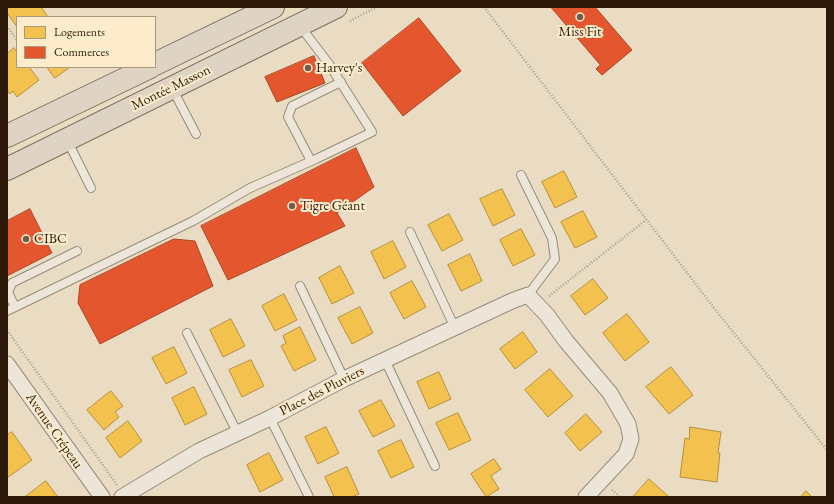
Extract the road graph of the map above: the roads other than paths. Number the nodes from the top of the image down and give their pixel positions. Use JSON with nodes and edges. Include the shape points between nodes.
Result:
{"nodes":[{"id":1,"x":273,"y":7,"type":"edge"},
{"id":2,"x":336,"y":7,"type":"edge"},
{"id":3,"x":300,"y":25,"type":"junction"},
{"id":4,"x":156,"y":64,"type":"edge"},
{"id":5,"x":148,"y":68,"type":"edge"},
{"id":6,"x":341,"y":82,"type":"junction"},
{"id":7,"x":172,"y":87,"type":"junction"},
{"id":8,"x":196,"y":134,"type":"dead end"},
{"id":9,"x":7,"y":136,"type":"edge"},
{"id":10,"x":67,"y":139,"type":"junction"},
{"id":11,"x":311,"y":161,"type":"junction"},
{"id":12,"x":7,"y":169,"type":"edge"},
{"id":13,"x":521,"y":175,"type":"dead end"},
{"id":14,"x":91,"y":188,"type":"dead end"},
{"id":15,"x":410,"y":232,"type":"dead end"},
{"id":16,"x":77,"y":251,"type":"dead end"},
{"id":17,"x":300,"y":286,"type":"dead end"},
{"id":18,"x":533,"y":300,"type":"junction"},
{"id":19,"x":11,"y":309,"type":"edge"},
{"id":20,"x":454,"y":328,"type":"junction"},
{"id":21,"x":188,"y":333,"type":"dead end"},
{"id":22,"x":385,"y":360,"type":"junction"},
{"id":23,"x":7,"y":364,"type":"edge"},
{"id":24,"x":344,"y":379,"type":"junction"},
{"id":25,"x":270,"y":418,"type":"junction"},
{"id":26,"x":237,"y":432,"type":"junction"},
{"id":27,"x":435,"y":466,"type":"dead end"},
{"id":28,"x":102,"y":497,"type":"edge"},
{"id":29,"x":122,"y":497,"type":"edge"},
{"id":30,"x":309,"y":497,"type":"edge"},
{"id":31,"x":586,"y":497,"type":"edge"}],
"edges":[{"from":1,"to":4,"type":"main road","name":"Montée Masson"},
{"from":2,"to":3,"type":"main road","name":"Montée Masson"},
{"from":3,"to":6,"type":"lane"},
{"from":3,"to":7,"type":"main road","name":"Montée Masson"},
{"from":5,"to":9,"type":"main road","name":"Montée Masson"},
{"from":6,"to":11,"type":"lane","via":[[292,106],[288,117]]},
{"from":6,"to":11,"type":"lane","via":[[372,132]]},
{"from":7,"to":8,"type":"lane"},
{"from":7,"to":10,"type":"main road","name":"Montée Masson"},
{"from":10,"to":12,"type":"main road","name":"Montée Masson"},
{"from":10,"to":14,"type":"lane"},
{"from":11,"to":19,"type":"lane","via":[[250,188],[193,221]]},
{"from":13,"to":18,"type":"lane","via":[[552,238],[555,259]]},
{"from":15,"to":20,"type":"lane"},
{"from":16,"to":19,"type":"lane","via":[[12,283],[8,292]]},
{"from":17,"to":24,"type":"lane"},
{"from":18,"to":20,"type":"street","name":"Place des Pluviers","via":[[514,300]]},
{"from":18,"to":31,"type":"street","via":[[610,393],[628,424],[631,439],[626,454]]},
{"from":20,"to":22,"type":"street","name":"Place des Pluviers"},
{"from":21,"to":26,"type":"lane"},
{"from":22,"to":24,"type":"street","name":"Place des Pluviers"},
{"from":22,"to":27,"type":"lane"},
{"from":23,"to":28,"type":"street","name":"Avenue Crépeau"},
{"from":24,"to":25,"type":"street","name":"Place des Pluviers"},
{"from":25,"to":26,"type":"street","name":"Place des Pluviers"},
{"from":25,"to":30,"type":"lane"},
{"from":26,"to":29,"type":"street","name":"Place des Pluviers","via":[[199,451]]}]}
